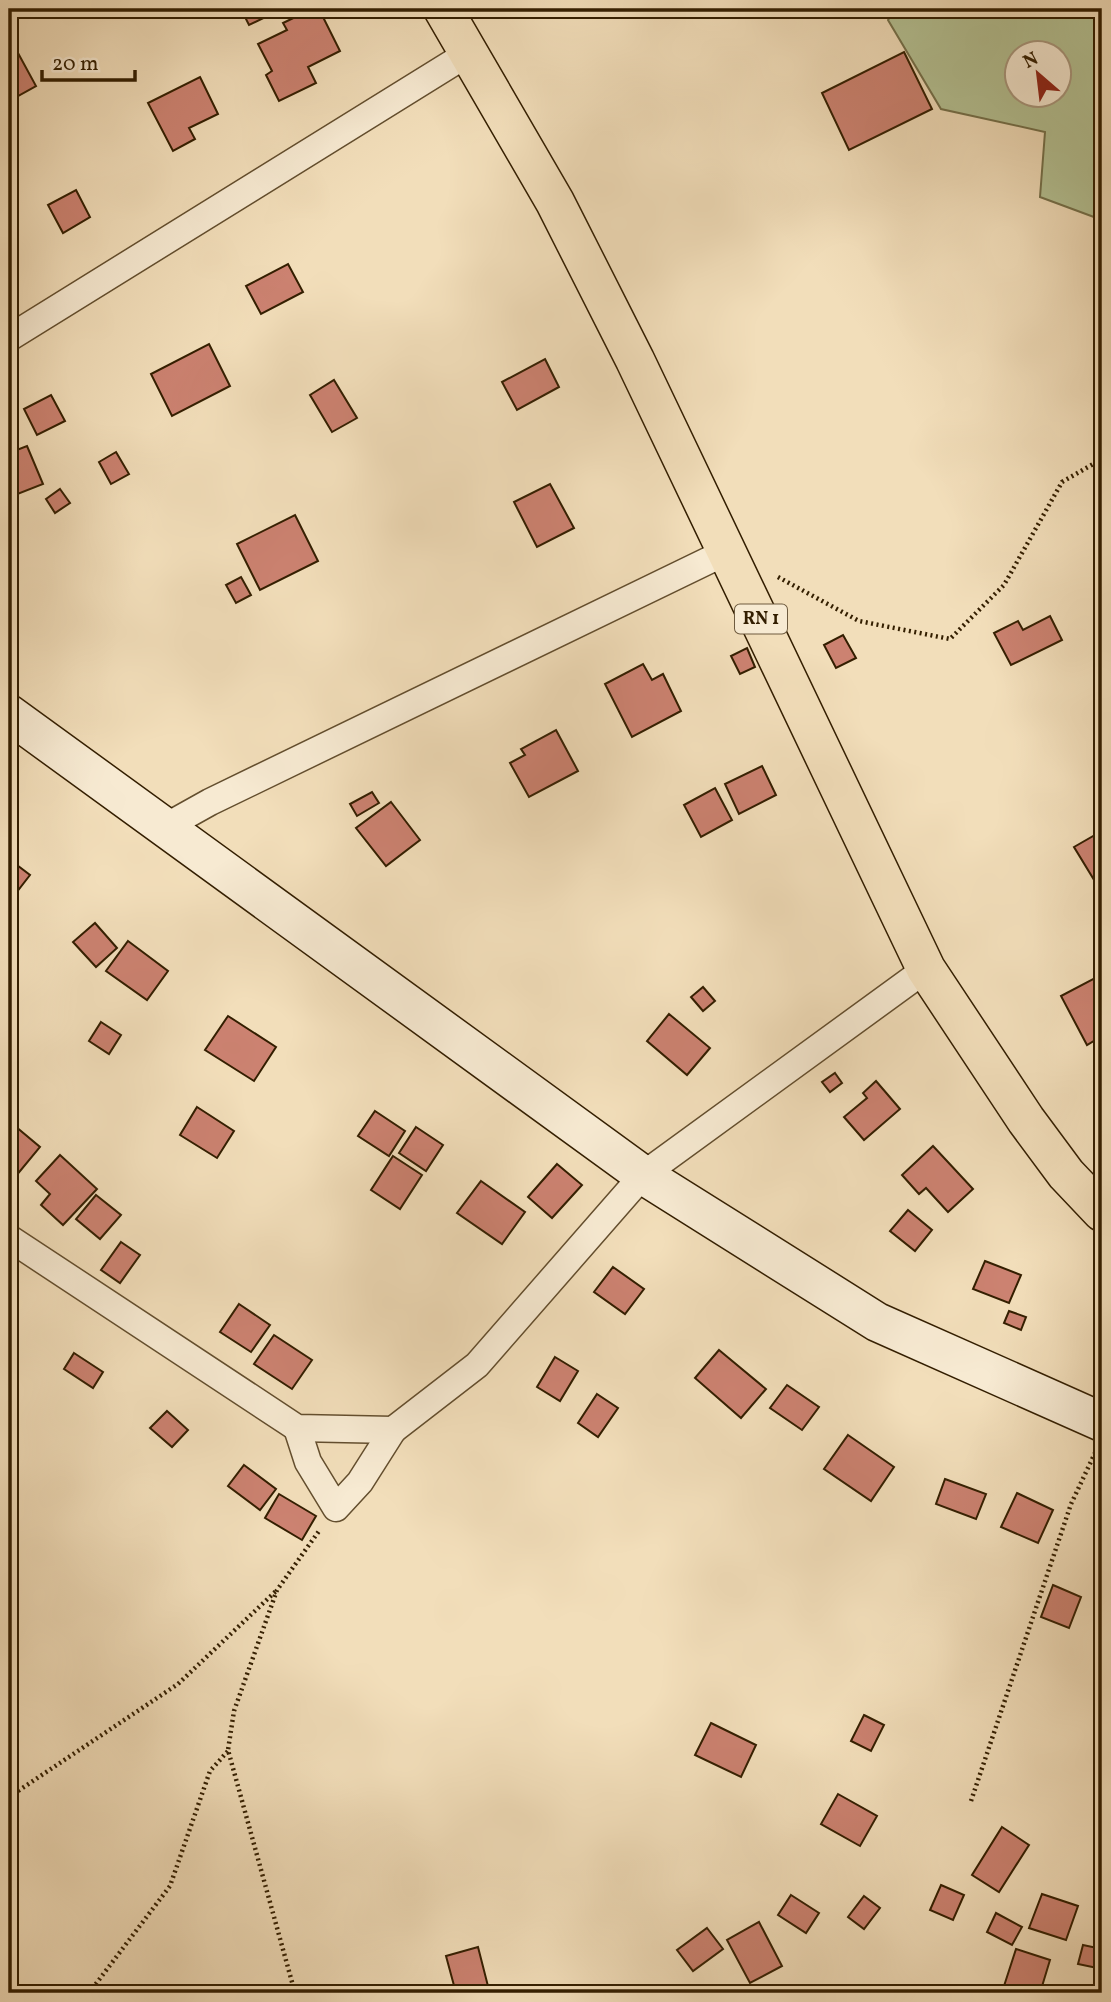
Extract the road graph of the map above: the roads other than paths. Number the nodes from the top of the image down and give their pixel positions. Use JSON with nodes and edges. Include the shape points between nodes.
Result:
{"nodes":[{"id":1,"x":443,"y":9,"type":"edge"},
{"id":2,"x":467,"y":54,"type":"junction"},
{"id":3,"x":9,"y":338,"type":"edge"},
{"id":4,"x":728,"y":551,"type":"junction"},
{"id":5,"x":9,"y":714,"type":"edge"},
{"id":6,"x":167,"y":826,"type":"junction"},
{"id":7,"x":926,"y":969,"type":"junction"},
{"id":8,"x":643,"y":1175,"type":"junction"},
{"id":9,"x":1102,"y":1212,"type":"edge"},
{"id":10,"x":9,"y":1238,"type":"edge"},
{"id":11,"x":298,"y":1428,"type":"junction"},
{"id":12,"x":393,"y":1430,"type":"junction"},
{"id":13,"x":1100,"y":1434,"type":"edge"}],
"edges":[{"from":1,"to":2,"type":"main road","number":"RN 1"},
{"from":2,"to":3,"type":"street"},
{"from":2,"to":4,"type":"main road","number":"RN 1","via":[[555,202]]},
{"from":4,"to":6,"type":"street"},
{"from":4,"to":7,"type":"main road","number":"RN 1"},
{"from":5,"to":6,"type":"street"},
{"from":6,"to":8,"type":"street"},
{"from":7,"to":8,"type":"street"},
{"from":7,"to":9,"type":"main road","number":"RN 1","via":[[1026,1120],[1066,1174]]},
{"from":8,"to":12,"type":"street","via":[[477,1365]]},
{"from":8,"to":13,"type":"street","via":[[877,1322]]},
{"from":10,"to":11,"type":"street"},
{"from":11,"to":12,"type":"street"},
{"from":11,"to":12,"type":"street","via":[[308,1462],[337,1508],[360,1482]]}]}
